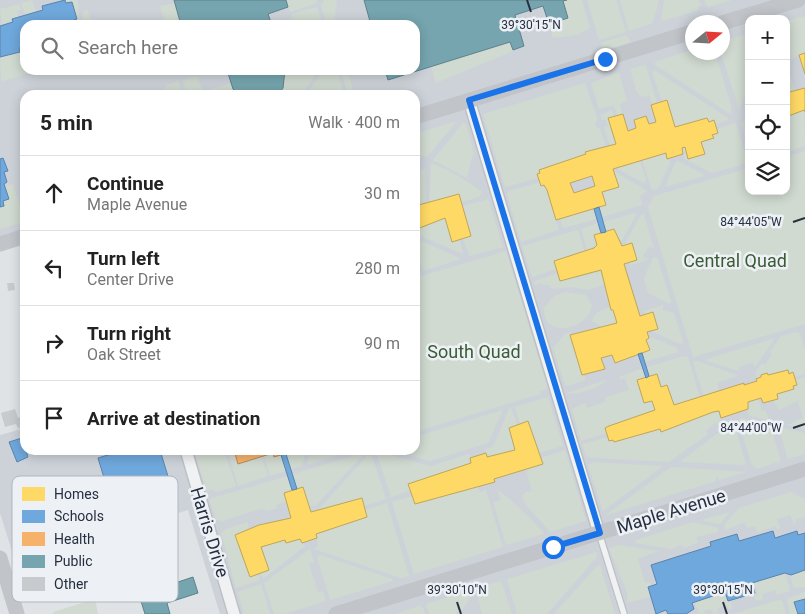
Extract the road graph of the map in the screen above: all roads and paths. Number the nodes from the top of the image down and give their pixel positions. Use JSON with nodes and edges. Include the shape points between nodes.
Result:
{"nodes":[{"id":1,"x":798,"y":0,"type":"edge"},
{"id":2,"x":730,"y":21,"type":"edge"},
{"id":3,"x":685,"y":34,"type":"edge"},
{"id":4,"x":469,"y":100,"type":"junction"},
{"id":5,"x":420,"y":115,"type":"edge"},
{"id":6,"x":20,"y":238,"type":"edge"},
{"id":7,"x":0,"y":244,"type":"edge"},
{"id":8,"x":187,"y":455,"type":"edge"},
{"id":9,"x":805,"y":469,"type":"edge"},
{"id":10,"x":600,"y":533,"type":"junction"},
{"id":11,"x":0,"y":558,"type":"edge"},
{"id":12,"x":12,"y":598,"type":"edge"},
{"id":13,"x":13,"y":602,"type":"edge"},
{"id":14,"x":17,"y":614,"type":"edge"},
{"id":15,"x":234,"y":614,"type":"edge"},
{"id":16,"x":336,"y":614,"type":"edge"},
{"id":17,"x":624,"y":614,"type":"edge"}],
"edges":[{"from":1,"to":2,"type":"street"},
{"from":3,"to":4,"type":"street"},
{"from":4,"to":5,"type":"street"},
{"from":4,"to":10,"type":"street"},
{"from":6,"to":7,"type":"street"},
{"from":8,"to":15,"type":"street","name":"Harris Drive"},
{"from":9,"to":10,"type":"street","name":"Maple Avenue"},
{"from":10,"to":16,"type":"street","name":"Maple Avenue"},
{"from":10,"to":17,"type":"lane"},
{"from":11,"to":12,"type":"street"},
{"from":13,"to":14,"type":"street"}]}
